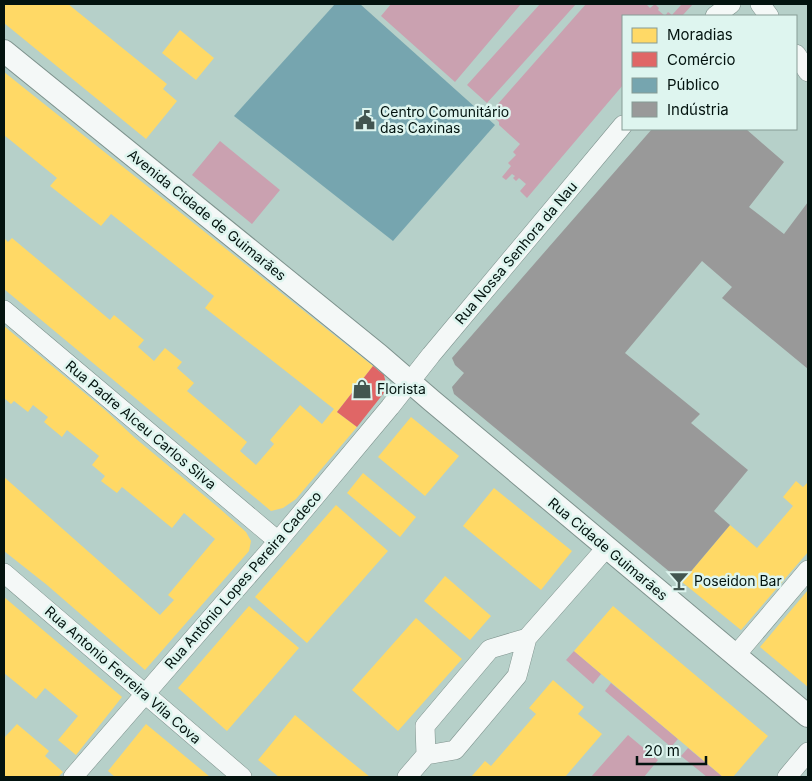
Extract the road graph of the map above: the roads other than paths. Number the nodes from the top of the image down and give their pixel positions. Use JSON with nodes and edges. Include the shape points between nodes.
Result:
{"nodes":[{"id":1,"x":731,"y":4,"type":"edge"},
{"id":2,"x":760,"y":4,"type":"edge"},
{"id":3,"x":716,"y":15,"type":"edge"},
{"id":4,"x":769,"y":15,"type":"edge"},
{"id":5,"x":4,"y":51,"type":"edge"},
{"id":6,"x":797,"y":56,"type":"edge"},
{"id":7,"x":808,"y":72,"type":"edge"},
{"id":8,"x":622,"y":126,"type":"edge"},
{"id":9,"x":4,"y":310,"type":"edge"},
{"id":10,"x":410,"y":380,"type":"junction"},
{"id":11,"x":278,"y":541,"type":"junction"},
{"id":12,"x":607,"y":547,"type":"junction"},
{"id":13,"x":808,"y":570,"type":"edge"},
{"id":14,"x":4,"y":573,"type":"edge"},
{"id":15,"x":526,"y":638,"type":"junction"},
{"id":16,"x":735,"y":656,"type":"junction"},
{"id":17,"x":146,"y":693,"type":"junction"},
{"id":18,"x":808,"y":716,"type":"edge"},
{"id":19,"x":808,"y":752,"type":"edge"},
{"id":20,"x":426,"y":755,"type":"junction"},
{"id":21,"x":73,"y":777,"type":"edge"},
{"id":22,"x":242,"y":777,"type":"edge"},
{"id":23,"x":407,"y":777,"type":"edge"},
{"id":24,"x":787,"y":777,"type":"edge"}],
"edges":[{"from":1,"to":3,"type":"street"},
{"from":2,"to":4,"type":"street"},
{"from":5,"to":10,"type":"street","name":"Avenida Cidade de Guimarães"},
{"from":6,"to":7,"type":"street"},
{"from":8,"to":10,"type":"street","name":"Rua Nossa Senhora da Nau"},
{"from":9,"to":11,"type":"street","name":"Rua Padre Alceu Carlos Silva"},
{"from":10,"to":11,"type":"street","name":"Rua António Lopes Pereira Cadeco"},
{"from":10,"to":12,"type":"street","name":"Rua Cidade Guimarães"},
{"from":11,"to":17,"type":"street","name":"Rua António Lopes Pereira Cadeco"},
{"from":12,"to":15,"type":"street"},
{"from":12,"to":16,"type":"street","name":"Rua Cidade Guimarães"},
{"from":13,"to":16,"type":"street"},
{"from":14,"to":17,"type":"street","name":"Rua Antonio Ferreira Vila Cova"},
{"from":15,"to":20,"type":"street","via":[[517,676],[455,750]]},
{"from":15,"to":20,"type":"street","via":[[490,649],[425,726]]},
{"from":16,"to":18,"type":"street","name":"Rua Cidade Guimarães"},
{"from":17,"to":21,"type":"street","name":"Rua António Lopes Pereira Cadeco"},
{"from":17,"to":22,"type":"street","name":"Rua Antonio Ferreira Vila Cova"},
{"from":19,"to":24,"type":"street"},
{"from":20,"to":23,"type":"street"}]}
